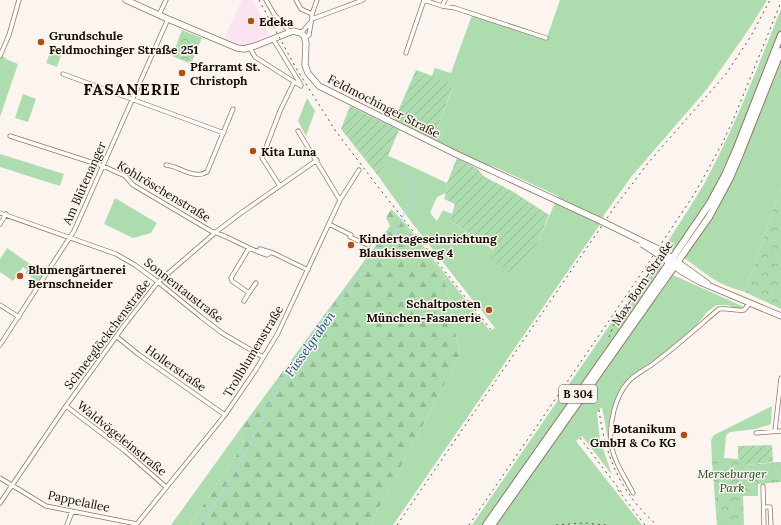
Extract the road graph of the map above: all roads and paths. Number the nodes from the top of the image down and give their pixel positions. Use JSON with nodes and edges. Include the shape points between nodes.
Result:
{"nodes":[{"id":1,"x":19,"y":0,"type":"edge"},
{"id":2,"x":126,"y":0,"type":"edge"},
{"id":3,"x":166,"y":0,"type":"edge"},
{"id":4,"x":266,"y":0,"type":"edge"},
{"id":5,"x":296,"y":0,"type":"edge"},
{"id":6,"x":317,"y":0,"type":"edge"},
{"id":7,"x":363,"y":0,"type":"edge"},
{"id":8,"x":424,"y":0,"type":"edge"},
{"id":9,"x":445,"y":0,"type":"edge"},
{"id":10,"x":351,"y":2,"type":"edge"},
{"id":11,"x":442,"y":6,"type":"junction"},
{"id":12,"x":312,"y":14,"type":"junction"},
{"id":13,"x":159,"y":16,"type":"junction"},
{"id":14,"x":168,"y":19,"type":"junction"},
{"id":15,"x":312,"y":20,"type":"junction"},
{"id":16,"x":290,"y":32,"type":"junction"},
{"id":17,"x":301,"y":33,"type":"junction"},
{"id":18,"x":781,"y":35,"type":"edge"},
{"id":19,"x":305,"y":38,"type":"junction"},
{"id":20,"x":546,"y":38,"type":"dead end"},
{"id":21,"x":274,"y":39,"type":"junction"},
{"id":22,"x":250,"y":48,"type":"junction"},
{"id":23,"x":781,"y":51,"type":"edge"},
{"id":24,"x":406,"y":53,"type":"dead end"},
{"id":25,"x":0,"y":56,"type":"edge"},
{"id":26,"x":63,"y":74,"type":"dead end"},
{"id":27,"x":294,"y":82,"type":"junction"},
{"id":28,"x":133,"y":99,"type":"junction"},
{"id":29,"x":233,"y":109,"type":"dead end"},
{"id":30,"x":298,"y":130,"type":"dead end"},
{"id":31,"x":224,"y":133,"type":"junction"},
{"id":32,"x":10,"y":136,"type":"dead end"},
{"id":33,"x":317,"y":160,"type":"junction"},
{"id":34,"x":166,"y":164,"type":"dead end"},
{"id":35,"x":103,"y":166,"type":"junction"},
{"id":36,"x":359,"y":170,"type":"dead end"},
{"id":37,"x":280,"y":186,"type":"junction"},
{"id":38,"x":340,"y":200,"type":"junction"},
{"id":39,"x":0,"y":212,"type":"edge"},
{"id":40,"x":6,"y":214,"type":"junction"},
{"id":41,"x":0,"y":224,"type":"edge"},
{"id":42,"x":329,"y":224,"type":"junction"},
{"id":43,"x":216,"y":232,"type":"junction"},
{"id":44,"x":71,"y":237,"type":"junction"},
{"id":45,"x":368,"y":245,"type":"dead end"},
{"id":46,"x":249,"y":248,"type":"junction"},
{"id":47,"x":671,"y":260,"type":"junction"},
{"id":48,"x":676,"y":264,"type":"junction"},
{"id":49,"x":308,"y":270,"type":"junction"},
{"id":50,"x":158,"y":282,"type":"junction"},
{"id":51,"x":256,"y":283,"type":"dead end"},
{"id":52,"x":249,"y":293,"type":"junction"},
{"id":53,"x":244,"y":301,"type":"dead end"},
{"id":54,"x":750,"y":303,"type":"junction"},
{"id":55,"x":0,"y":305,"type":"edge"},
{"id":56,"x":781,"y":316,"type":"edge"},
{"id":57,"x":18,"y":317,"type":"junction"},
{"id":58,"x":116,"y":336,"type":"junction"},
{"id":59,"x":0,"y":345,"type":"edge"},
{"id":60,"x":263,"y":357,"type":"junction"},
{"id":61,"x":781,"y":378,"type":"edge"},
{"id":62,"x":66,"y":406,"type":"junction"},
{"id":63,"x":225,"y":415,"type":"junction"},
{"id":64,"x":775,"y":431,"type":"junction"},
{"id":65,"x":781,"y":431,"type":"edge"},
{"id":66,"x":756,"y":433,"type":"dead end"},
{"id":67,"x":0,"y":478,"type":"edge"},
{"id":68,"x":12,"y":486,"type":"junction"},
{"id":69,"x":763,"y":486,"type":"dead end"},
{"id":70,"x":166,"y":487,"type":"junction"},
{"id":71,"x":633,"y":493,"type":"dead end"},
{"id":72,"x":0,"y":503,"type":"edge"},
{"id":73,"x":764,"y":507,"type":"junction"},
{"id":74,"x":72,"y":512,"type":"junction"},
{"id":75,"x":67,"y":525,"type":"edge"},
{"id":76,"x":136,"y":525,"type":"edge"},
{"id":77,"x":486,"y":525,"type":"edge"},
{"id":78,"x":492,"y":525,"type":"edge"},
{"id":79,"x":764,"y":525,"type":"edge"},
{"id":80,"x":771,"y":525,"type":"edge"}],
"edges":[{"from":1,"to":25,"type":"street"},
{"from":2,"to":13,"type":"main road"},
{"from":3,"to":13,"type":"street"},
{"from":4,"to":16,"type":"street"},
{"from":5,"to":12,"type":"street","via":[[302,9]]},
{"from":6,"to":12,"type":"street"},
{"from":7,"to":10,"type":"street"},
{"from":8,"to":11,"type":"street"},
{"from":8,"to":24,"type":"street"},
{"from":9,"to":11,"type":"street"},
{"from":10,"to":15,"type":"street"},
{"from":11,"to":20,"type":"street","via":[[456,8]]},
{"from":12,"to":15,"type":"street"},
{"from":13,"to":14,"type":"main road"},
{"from":14,"to":22,"type":"main road","via":[[234,47]]},
{"from":14,"to":28,"type":"street","name":"Am Blütenanger"},
{"from":15,"to":17,"type":"street"},
{"from":15,"to":19,"type":"street","via":[[309,35]]},
{"from":16,"to":17,"type":"main road"},
{"from":16,"to":21,"type":"main road"},
{"from":17,"to":19,"type":"main road"},
{"from":18,"to":47,"type":"main road","name":"Max-Born-Straße","number":"B 304","via":[[725,175],[697,224]]},
{"from":19,"to":47,"type":"main road","name":"Feldmochinger Straße","bridge":true,"via":[[305,65],[319,86],[456,154],[620,230]]},
{"from":21,"to":22,"type":"main road"},
{"from":21,"to":27,"type":"street","via":[[302,86]]},
{"from":22,"to":27,"type":"street","via":[[255,57]]},
{"from":23,"to":48,"type":"main road","name":"Max-Born-Straße","number":"B 304","via":[[730,178],[709,217]]},
{"from":26,"to":28,"type":"street"},
{"from":27,"to":37,"type":"street","via":[[262,158]]},
{"from":28,"to":31,"type":"street"},
{"from":28,"to":35,"type":"street","name":"Am Blütenanger"},
{"from":29,"to":31,"type":"street"},
{"from":30,"to":33,"type":"street"},
{"from":31,"to":34,"type":"street","via":[[207,172],[202,175]]},
{"from":32,"to":35,"type":"street","name":"Kohlröschenstraße"},
{"from":33,"to":37,"type":"street","name":"Schneeglöckchenstraße"},
{"from":33,"to":38,"type":"street"},
{"from":35,"to":43,"type":"street","name":"Kohlröschenstraße","via":[[124,176],[158,201]]},
{"from":35,"to":44,"type":"street","name":"Am Blütenanger"},
{"from":36,"to":38,"type":"street","name":"Trollblumenstraße"},
{"from":37,"to":43,"type":"street","name":"Schneeglöckchenstraße"},
{"from":38,"to":42,"type":"street","name":"Trollblumenstraße"},
{"from":39,"to":40,"type":"street","name":"Sonnentaustraße"},
{"from":40,"to":41,"type":"street"},
{"from":40,"to":44,"type":"street","name":"Sonnentaustraße"},
{"from":42,"to":45,"type":"street"},
{"from":42,"to":49,"type":"street","name":"Trollblumenstraße"},
{"from":43,"to":46,"type":"street","name":"Kohlröschenstraße"},
{"from":43,"to":50,"type":"street","name":"Schneeglöckchenstraße"},
{"from":44,"to":50,"type":"street","name":"Sonnentaustraße","via":[[114,252]]},
{"from":44,"to":57,"type":"street","name":"Am Blütenanger"},
{"from":46,"to":49,"type":"street","name":"Kohlröschenstraße","via":[[267,255],[270,253]]},
{"from":46,"to":52,"type":"street","via":[[231,278]]},
{"from":47,"to":48,"type":"main road","name":"Feldmochinger Straße"},
{"from":47,"to":77,"type":"main road","name":"Max-Born-Straße","number":"B 304"},
{"from":48,"to":54,"type":"main road","name":"Feldmochinger Straße","via":[[719,291]]},
{"from":48,"to":78,"type":"main road","name":"Max-Born-Straße","number":"B 304"},
{"from":49,"to":60,"type":"street","name":"Trollblumenstraße","via":[[278,333]]},
{"from":50,"to":58,"type":"street","name":"Schneeglöckchenstraße"},
{"from":50,"to":60,"type":"street","name":"Sonnentaustraße","via":[[222,332]]},
{"from":51,"to":52,"type":"street"},
{"from":52,"to":53,"type":"street"},
{"from":54,"to":56,"type":"main road","name":"Feldmochinger Straße"},
{"from":54,"to":71,"type":"street","via":[[744,310],[719,309],[661,358],[634,376],[624,388],[613,416],[611,444]]},
{"from":55,"to":57,"type":"street"},
{"from":57,"to":59,"type":"street","name":"Am Blütenanger"},
{"from":58,"to":62,"type":"street","name":"Schneeglöckchenstraße"},
{"from":58,"to":63,"type":"street","name":"Hollerstraße"},
{"from":60,"to":63,"type":"street","name":"Trollblumenstraße"},
{"from":61,"to":64,"type":"street"},
{"from":62,"to":68,"type":"street","name":"Schneeglöckchenstraße"},
{"from":62,"to":70,"type":"street","name":"Waldvögeleinstraße","via":[[125,451]]},
{"from":63,"to":70,"type":"street","name":"Trollblumenstraße"},
{"from":64,"to":65,"type":"street"},
{"from":64,"to":66,"type":"street"},
{"from":67,"to":68,"type":"street","name":"Pappelallee"},
{"from":68,"to":72,"type":"street","name":"Schneeglöckchenstraße"},
{"from":68,"to":74,"type":"street","name":"Pappelallee","via":[[46,506]]},
{"from":69,"to":73,"type":"street"},
{"from":70,"to":76,"type":"street","name":"Trollblumenstraße"},
{"from":73,"to":79,"type":"street"},
{"from":73,"to":80,"type":"street","via":[[770,507]]},
{"from":74,"to":75,"type":"street"},
{"from":74,"to":76,"type":"street","name":"Pappelallee"}]}
